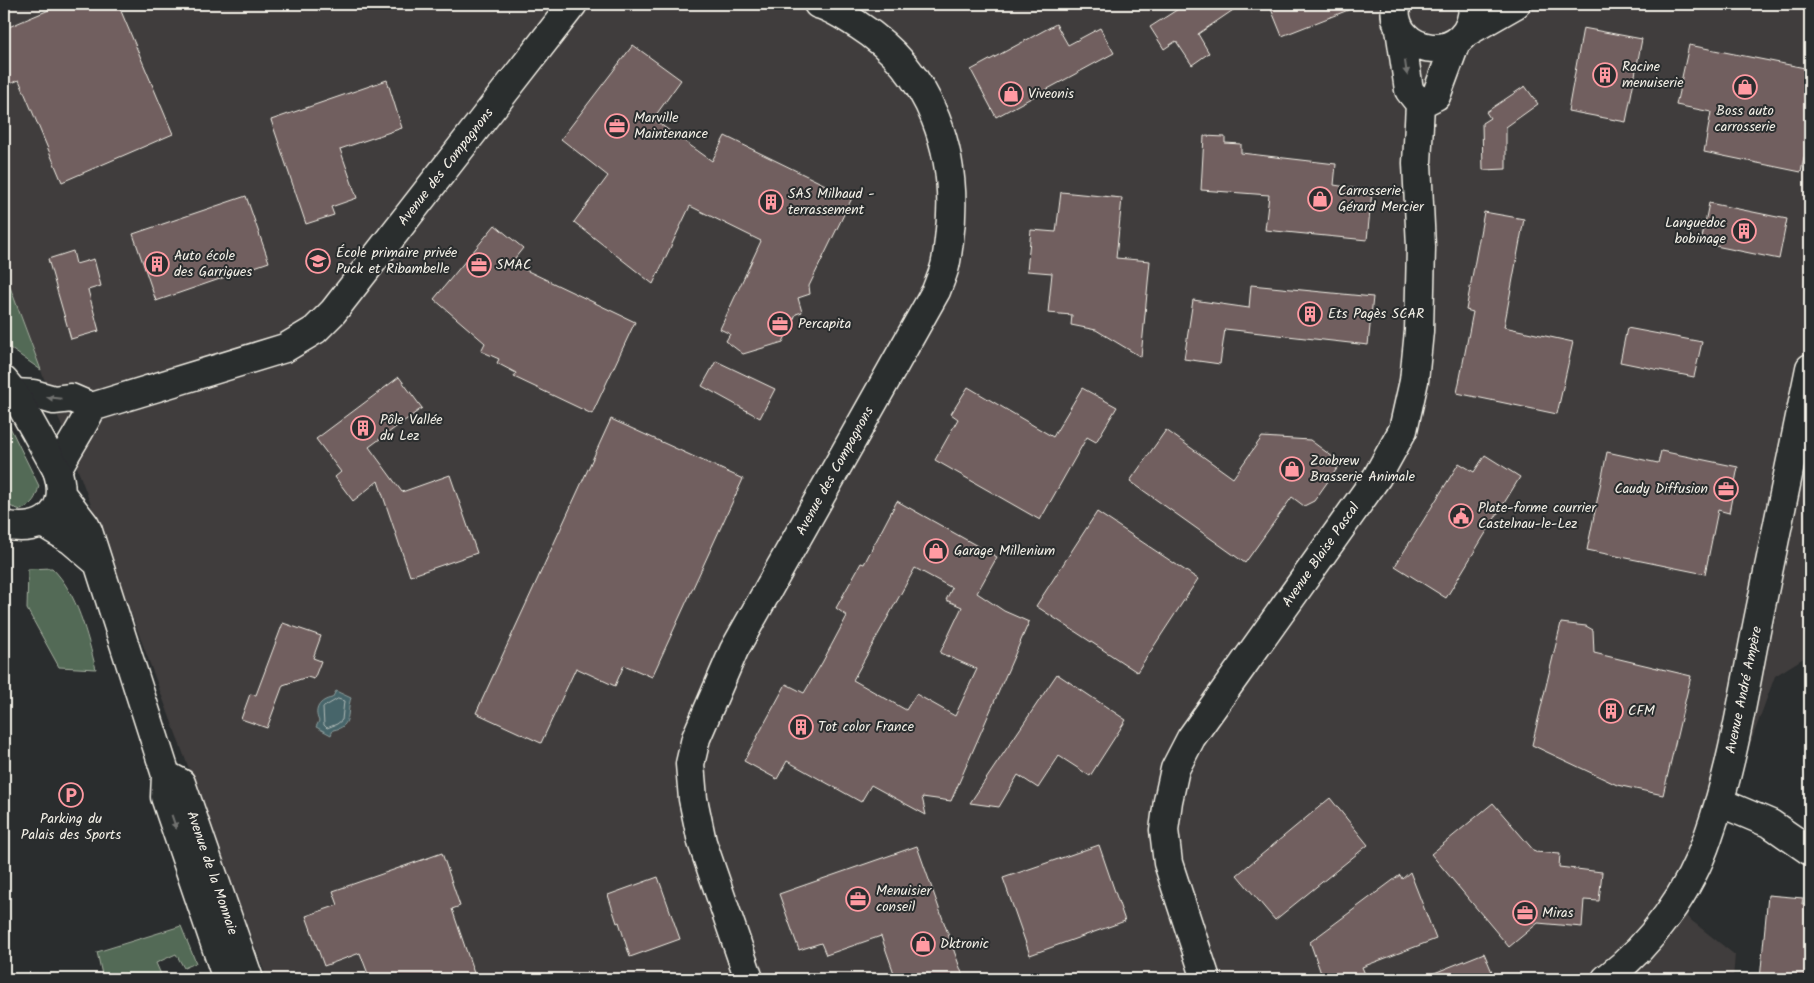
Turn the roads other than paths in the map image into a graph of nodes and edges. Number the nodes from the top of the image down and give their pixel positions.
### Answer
1 (573, 4) edge
2 (818, 4) edge
3 (1473, 4) edge
4 (1516, 4) edge
5 (1396, 12) edge
6 (1462, 37) junction
7 (1420, 104) junction
8 (1810, 368) edge
9 (9, 387) edge
10 (92, 408) junction
11 (59, 482) junction
12 (43, 523) junction
13 (4, 525) edge
14 (98, 563) junction
15 (166, 775) junction
16 (1719, 802) junction
17 (1810, 851) edge
18 (227, 979) edge
19 (248, 979) edge
20 (749, 979) edge
21 (1206, 979) edge
22 (1606, 979) edge

1 - 10 street, Avenue des Compagnons
2 - 20 street, Avenue des Compagnons
3 - 6 street
4 - 6 street
5 - 6 street
5 -> 7 street
6 - 7 street
7 - 21 street, Avenue Blaise Pascal
8 - 16 street, Avenue André Ampère
10 -> 9 street
9 - 11 street, Avenue de la Monnaie
10 - 11 street
11 - 12 street
11 - 14 street, Avenue de la Monnaie
12 - 13 street
12 - 14 street
14 - 15 street, Avenue de la Monnaie
15 -> 18 street, Avenue de la Monnaie
15 - 19 street, Avenue de la Monnaie
16 - 17 street
16 - 22 street, Avenue André Ampère

